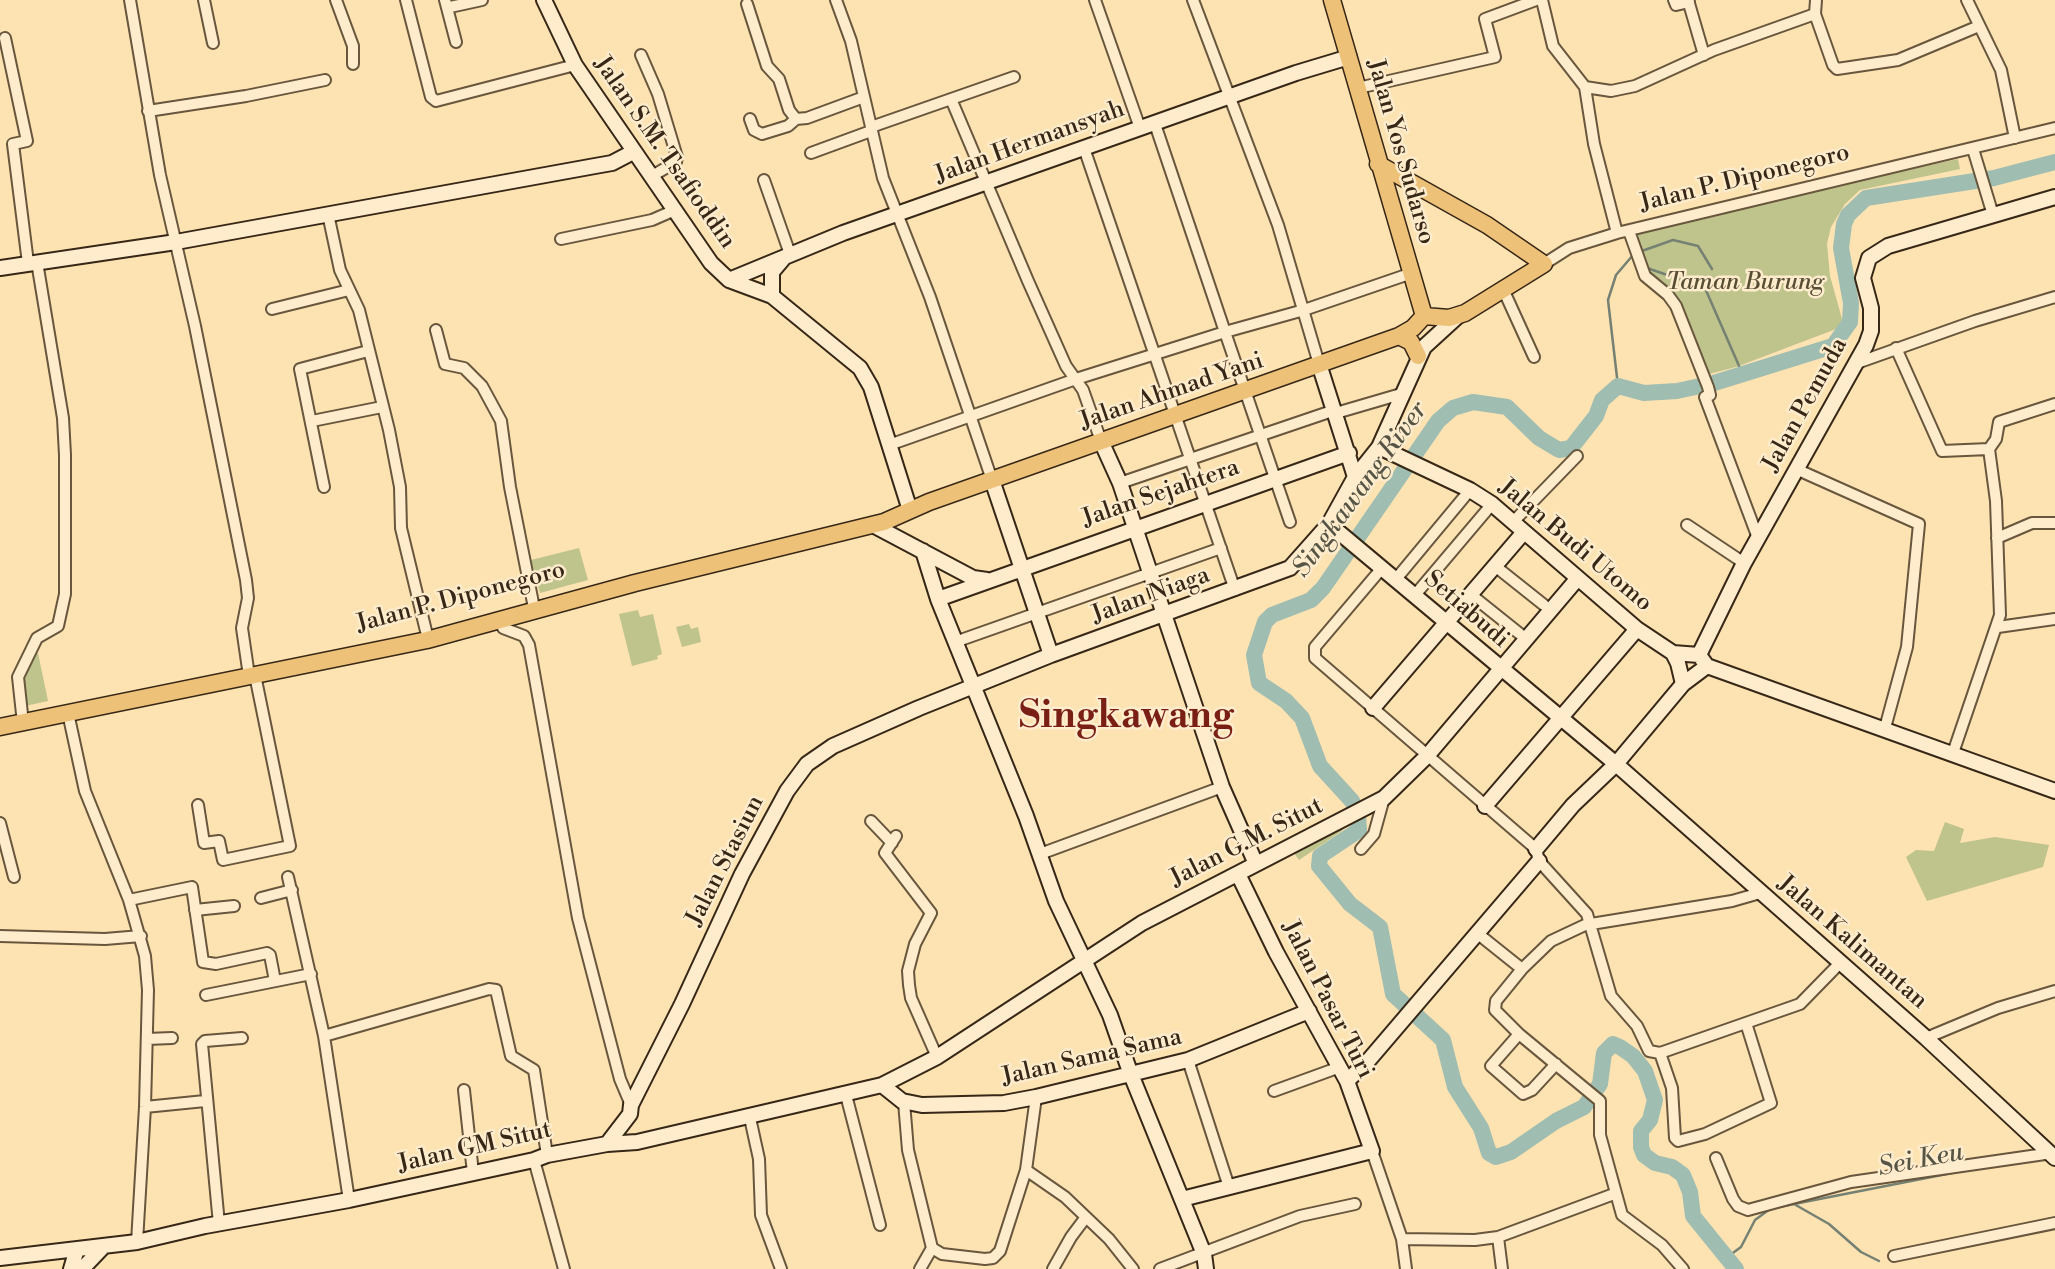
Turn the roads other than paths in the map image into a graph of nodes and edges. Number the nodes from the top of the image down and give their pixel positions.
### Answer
1 (130, 0) edge
2 (204, 0) edge
3 (336, 0) edge
4 (406, 0) edge
5 (482, 0) edge
6 (544, 0) edge
7 (836, 0) edge
8 (1095, 0) edge
9 (1193, 0) edge
10 (1333, 0) edge
11 (1536, 0) edge
12 (1542, 0) edge
13 (1674, 0) edge
14 (1816, 0) edge
15 (1966, 0) edge
16 (1688, 1) edge
17 (447, 4) edge
18 (747, 4) dead end
19 (1815, 14) junction
20 (1979, 26) junction
21 (5, 38) dead end
22 (456, 42) dead end
23 (214, 43) dead end
24 (641, 55) dead end
25 (1704, 55) junction
26 (1349, 57) junction
27 (353, 65) dead end
28 (575, 65) junction
29 (1014, 77) dead end
30 (326, 80) dead end
31 (1586, 87) junction
32 (1357, 88) junction
33 (864, 97) junction
34 (1229, 98) junction
35 (951, 99) junction
36 (148, 111) junction
37 (750, 119) dead end
38 (796, 119) junction
39 (1155, 124) junction
40 (1140, 128) junction
41 (2055, 128) edge
42 (871, 129) junction
43 (2015, 138) junction
44 (13, 144) junction
45 (0, 146) edge
46 (1084, 148) junction
47 (1973, 149) junction
48 (633, 152) junction
49 (811, 153) dead end
50 (1378, 164) junction
51 (652, 176) junction
52 (764, 180) dead end
53 (988, 183) junction
54 (1411, 183) junction
55 (1389, 194) junction
56 (2055, 197) edge
57 (675, 209) junction
58 (1991, 210) junction
59 (328, 214) junction
60 (896, 215) junction
61 (1617, 233) junction
62 (1631, 236) junction
63 (561, 239) dead end
64 (176, 242) junction
65 (788, 255) junction
66 (32, 262) junction
67 (1544, 264) junction
68 (0, 268) edge
69 (1412, 273) junction
70 (729, 280) junction
71 (1503, 289) junction
72 (349, 290) junction
73 (772, 296) junction
74 (2055, 297) edge
75 (272, 310) dead end
76 (1304, 310) junction
77 (1459, 315) junction
78 (1423, 316) junction
79 (436, 330) dead end
80 (1225, 332) junction
81 (1399, 336) junction
82 (1896, 348) junction
83 (368, 351) junction
84 (1155, 353) junction
85 (1418, 356) junction
86 (1534, 357) dead end
87 (1857, 363) junction
88 (1319, 364) junction
89 (1076, 379) junction
90 (1244, 390) junction
91 (1401, 394) junction
92 (2055, 404) edge
93 (382, 407) junction
94 (1335, 412) junction
95 (1176, 415) junction
96 (970, 418) junction
97 (312, 421) junction
98 (1259, 437) junction
99 (1101, 441) junction
100 (890, 445) junction
101 (1379, 447) junction
102 (1989, 449) junction
103 (1349, 453) junction
104 (1577, 456) dead end
105 (1191, 459) junction
106 (1796, 469) junction
107 (1355, 477) junction
108 (1273, 479) junction
109 (992, 480) junction
110 (1120, 483) junction
111 (324, 487) dead end
112 (1470, 489) junction
113 (929, 502) junction
114 (1205, 503) junction
115 (1492, 503) junction
116 (908, 504) junction
117 (1290, 522) dead end
118 (1329, 523) junction
119 (2055, 523) edge
120 (873, 525) junction
121 (1687, 525) dead end
122 (1135, 527) junction
123 (1518, 527) junction
124 (1758, 538) junction
125 (1997, 538) junction
126 (1221, 548) junction
127 (923, 551) junction
128 (1744, 563) junction
129 (1494, 566) junction
130 (1020, 568) junction
131 (1382, 568) junction
132 (1150, 572) junction
133 (1578, 578) junction
134 (1396, 579) junction
135 (988, 580) junction
136 (1235, 590) junction
137 (1471, 594) junction
138 (1415, 595) junction
139 (938, 599) junction
140 (533, 603) junction
141 (1544, 605) dead end
142 (1036, 613) junction
143 (1166, 615) junction
144 (2055, 619) edge
145 (1446, 622) junction
146 (1998, 627) junction
147 (503, 628) dead end
148 (452, 629) junction
149 (1637, 629) junction
150 (426, 631) junction
151 (1520, 634) dead end
152 (955, 642) junction
153 (1672, 653) junction
154 (1051, 655) junction
155 (1703, 660) junction
156 (1501, 670) junction
157 (251, 672) junction
158 (1683, 684) junction
159 (973, 687) junction
160 (1373, 708) junction
161 (68, 713) junction
162 (22, 714) junction
163 (0, 719) edge
164 (1560, 720) junction
165 (0, 726) edge
166 (1885, 728) junction
167 (1953, 753) junction
168 (1427, 756) junction
169 (1616, 764) junction
170 (1222, 787) junction
171 (2055, 791) edge
172 (1379, 801) junction
173 (198, 805) dead end
174 (1485, 806) junction
175 (871, 821) dead end
176 (0, 823) edge
177 (1361, 849) dead end
178 (1040, 854) junction
179 (1537, 855) junction
180 (1256, 864) junction
181 (1238, 874) junction
182 (14, 877) dead end
183 (288, 877) dead end
184 (292, 890) junction
185 (1760, 893) junction
186 (261, 898) dead end
187 (129, 900) junction
188 (233, 906) dead end
189 (195, 909) junction
190 (1592, 924) junction
191 (1477, 933) junction
192 (0, 936) edge
193 (141, 936) junction
194 (1083, 960) junction
195 (1840, 963) junction
196 (1522, 969) junction
197 (311, 974) junction
198 (275, 981) junction
199 (2055, 991) edge
200 (206, 995) dead end
201 (1309, 1011) junction
202 (1746, 1024) junction
203 (1519, 1034) junction
204 (324, 1036) junction
205 (146, 1038) junction
206 (172, 1038) dead end
207 (242, 1038) dead end
208 (1926, 1038) junction
209 (1660, 1053) junction
210 (937, 1057) junction
211 (1188, 1060) junction
212 (1556, 1064) junction
213 (1340, 1067) junction
214 (1130, 1072) junction
215 (1347, 1081) junction
216 (882, 1085) junction
217 (464, 1090) dead end
218 (1274, 1091) dead end
219 (846, 1095) junction
220 (1036, 1097) junction
221 (205, 1101) junction
222 (904, 1102) junction
223 (145, 1107) junction
224 (631, 1109) junction
225 (750, 1118) junction
226 (637, 1142) junction
227 (607, 1144) junction
228 (1372, 1151) junction
229 (2053, 1154) edge
230 (540, 1157) junction
231 (1716, 1158) dead end
232 (1026, 1170) junction
233 (473, 1173) junction
234 (1229, 1186) junction
235 (1614, 1194) junction
236 (1181, 1199) junction
237 (349, 1200) junction
238 (1355, 1204) dead end
239 (1086, 1217) junction
240 (2055, 1223) edge
241 (219, 1224) junction
242 (880, 1226) dead end
243 (1497, 1237) junction
244 (1402, 1238) junction
245 (137, 1242) junction
246 (104, 1246) junction
247 (932, 1248) junction
248 (77, 1249) junction
249 (1894, 1256) dead end
250 (0, 1258) edge
251 (1205, 1261) edge
252 (71, 1269) edge
253 (82, 1269) edge
254 (564, 1269) edge
255 (781, 1269) edge
256 (920, 1269) edge
257 (1054, 1269) edge
258 (1133, 1269) edge
259 (1160, 1269) edge
260 (1406, 1269) edge
261 (1502, 1269) edge
262 (1683, 1269) edge

1 - 36 street
2 - 23 street
3 - 27 street
4 - 28 street
5 - 17 street
6 - 28 street, Jalan S.M. Tsafioddin
7 - 33 street
8 - 40 street
9 - 34 street
10 - 26 main road, Jalan Yos Sudarso
11 - 32 street
12 - 31 street
13 - 16 street
14 - 19 street
15 - 20 street
16 - 25 street
17 - 22 street
18 - 38 street
19 - 20 street
19 - 25 street
20 - 43 street
21 - 44 street
24 - 51 street
25 - 31 street
26 - 32 main road, Jalan Yos Sudarso
26 - 34 street, Jalan Hermansyah
28 - 48 street, Jalan S.M. Tsafioddin
29 - 35 street
30 - 36 street
31 - 61 street
32 - 50 main road, Jalan Yos Sudarso
33 - 38 street
33 - 42 street
34 - 39 street, Jalan Hermansyah
34 - 76 street
35 - 42 street
35 - 53 street
36 - 64 street
37 - 38 street
39 - 40 street, Jalan Hermansyah
39 - 80 street
40 - 46 street, Jalan Hermansyah
41 - 43 street, Jalan P. Diponegoro
42 - 49 street
42 - 60 street
43 - 47 street, Jalan P. Diponegoro
44 - 45 street
44 - 66 street
46 - 53 street, Jalan Hermansyah
46 - 84 street
47 - 58 street
47 - 62 street, Jalan P. Diponegoro
48 - 51 street, Jalan S.M. Tsafioddin
48 - 59 street
50 - 54 main road
50 - 55 main road, Jalan Yos Sudarso
51 - 57 street, Jalan S.M. Tsafioddin
52 - 65 street
53 - 60 street, Jalan Hermansyah
53 - 89 street
54 - 55 main road
54 - 67 main road
55 - 69 main road, Jalan Yos Sudarso
56 - 58 street, Jalan Pemuda
57 - 63 street
57 - 70 street, Jalan S.M. Tsafioddin
58 - 87 street, Jalan Pemuda
59 - 64 street
59 - 72 street
60 - 65 street, Jalan Hermansyah
60 - 96 street
61 - 62 street, Jalan P. Diponegoro
61 - 67 street, Jalan P. Diponegoro
62 - 124 street
64 - 66 street
64 - 157 street
65 - 70 street, Jalan Hermansyah
65 - 73 street
66 - 68 street
66 - 162 street
67 - 71 main road
69 - 76 street
69 - 78 main road, Jalan Yos Sudarso
70 - 73 street, Jalan S.M. Tsafioddin
71 - 77 main road
71 - 86 street
72 - 75 street
72 - 83 street
73 - 100 street, Jalan S.M. Tsafioddin
74 - 82 street
76 - 80 street
76 - 88 street
77 - 78 main road
77 - 85 street
78 - 81 main road, Jalan Ahmad Yani
79 - 140 street
80 - 84 street
80 - 90 street
81 - 85 main road
81 - 88 main road, Jalan Ahmad Yani
82 - 87 street
82 - 102 street
83 - 93 street
83 - 97 street
84 - 89 street
84 - 95 street
85 - 91 street
87 - 106 street, Jalan Pemuda
88 - 90 main road, Jalan Ahmad Yani
88 - 94 street
89 - 96 street
89 - 99 street
90 - 95 main road, Jalan Ahmad Yani
90 - 98 street
91 - 94 street
91 - 101 street
92 - 102 street
93 - 97 street
93 - 150 street
94 - 98 street
94 - 103 street
95 - 99 main road, Jalan Ahmad Yani
95 - 105 street
96 - 100 street
96 - 109 street
97 - 111 street
98 - 105 street
98 - 108 street
99 - 109 main road, Jalan Ahmad Yani
99 - 110 street
100 - 116 street, Jalan S.M. Tsafioddin
101 - 107 street
101 - 112 street, Jalan Budi Utomo
102 - 125 street
103 - 107 street
103 - 108 street, Jalan Sejahtera
104 - 123 street
105 - 110 street
105 - 114 street
106 - 124 street, Jalan Pemuda
106 - 166 street
107 - 118 street
108 - 114 street, Jalan Sejahtera
108 - 117 street
109 - 113 main road, Jalan Ahmad Yani
109 - 130 street
110 - 122 street
112 - 115 street, Jalan Budi Utomo
112 - 134 street
113 - 116 main road, Jalan P. Diponegoro
113 - 120 main road, Jalan P. Diponegoro
114 - 122 street, Jalan Sejahtera
114 - 126 street
115 - 123 street, Jalan Budi Utomo
115 - 138 street
116 - 140 main road, Jalan P. Diponegoro
118 - 131 street, Setiabudi
118 - 136 street, Jalan Niaga
119 - 125 street
120 - 127 street
120 - 148 main road, Jalan P. Diponegoro
121 - 128 street
122 - 130 street, Jalan Sejahtera
122 - 132 street
123 - 129 street
123 - 133 street, Jalan Budi Utomo
124 - 128 street, Jalan Pemuda
125 - 146 street
126 - 132 street
126 - 136 street
127 - 135 street
127 - 139 street
128 - 155 street, Jalan Pemuda
129 - 137 street
129 - 141 street
130 - 135 street, Jalan Sejahtera
130 - 142 street
131 - 134 street, Setiabudi
131 - 160 street
132 - 142 street
132 - 143 street
133 - 149 street, Jalan Budi Utomo
133 - 156 street, Jalan G.M. Situt
134 - 138 street, Setiabudi
135 - 139 street, Jalan Sejahtera
136 - 143 street, Jalan Niaga
137 - 145 street
137 - 151 street
138 - 145 street, Setiabudi
139 - 152 street
140 - 148 main road, Jalan P. Diponegoro
142 - 152 street
142 - 154 street
143 - 154 street, Jalan Niaga
143 - 170 street
144 - 146 street
145 - 156 street, Setiabudi
145 - 160 street
146 - 167 street
147 - 224 street
148 - 150 main road, Jalan P. Diponegoro
148 - 157 main road, Jalan P. Diponegoro
149 - 153 street, Jalan Budi Utomo
149 - 164 street
150 - 157 main road, Jalan P. Diponegoro
152 - 159 street
153 - 155 street
153 - 158 street
154 - 159 street, Jalan Niaga
155 - 158 street
155 - 166 street
156 - 164 street, Setiabudi
156 - 168 street, Jalan G.M. Situt
157 - 161 main road, Jalan P. Diponegoro
157 - 162 main road, Jalan P. Diponegoro
157 - 173 street
158 - 169 street
159 - 178 street
159 - 224 street, Jalan Stasiun
160 - 168 street
161 - 165 main road, Jalan P. Diponegoro
161 - 187 street
162 - 163 main road, Jalan P. Diponegoro
164 - 169 street, Setiabudi
164 - 174 street
166 - 167 street
167 - 171 street
168 - 172 street, Jalan G.M. Situt
168 - 174 street
169 - 179 street
169 - 185 street, Jalan Kalimantan
170 - 178 street
170 - 180 street
172 - 177 street
172 - 180 street, Jalan G.M. Situt
174 - 179 street
175 - 210 street
176 - 182 street
178 - 194 street
179 - 190 street
179 - 191 street
180 - 181 street, Jalan G.M. Situt
181 - 194 street, Jalan G.M. Situt
181 - 201 street, Jalan Pasar Turi
183 - 184 street
184 - 186 street
184 - 197 street
185 - 190 street
185 - 195 street, Jalan Kalimantan
187 - 189 street
187 - 193 street
188 - 189 street
189 - 198 street
190 - 196 street
190 - 209 street
191 - 196 street
191 - 215 street
192 - 193 street
193 - 205 street
194 - 210 street, Jalan G.M. Situt
194 - 214 street
195 - 202 street
195 - 208 street, Jalan Kalimantan
196 - 203 street
197 - 198 street
197 - 204 street
198 - 200 street
199 - 208 street
201 - 211 street, Jalan Sama Sama
201 - 213 street, Jalan Pasar Turi
202 - 209 street
202 - 209 street
203 - 212 street
203 - 212 street
204 - 230 street
204 - 237 street
205 - 206 street
205 - 223 street
207 - 221 street
208 - 229 street, Jalan Kalimantan
210 - 216 street, Jalan G.M. Situt
211 - 214 street, Jalan Sama Sama
211 - 234 street
212 - 235 street
213 - 215 street, Jalan Pasar Turi
213 - 218 street
214 - 220 street, Jalan Sama Sama
214 - 236 street
215 - 228 street, Jalan Pasar Turi
216 - 219 street, Jalan GM Situt
216 - 222 street
217 - 233 street
219 - 225 street, Jalan GM Situt
219 - 242 street
220 - 222 street, Jalan Sama Sama
220 - 232 street
221 - 223 street
221 - 241 street
222 - 247 street
223 - 245 street
224 - 226 street
224 - 227 street, Jalan Stasiun
225 - 226 street, Jalan GM Situt
225 - 255 street
226 - 227 street, Jalan GM Situt
227 - 230 street, Jalan GM Situt
228 - 234 street
228 - 244 street, Jalan Pasar Turi
229 - 231 street
230 - 233 street, Jalan GM Situt
230 - 254 street
232 - 239 street
232 - 247 street
233 - 237 street, Jalan GM Situt
234 - 236 street
235 - 243 street
235 - 262 street
236 - 251 street
237 - 241 street, Jalan GM Situt
238 - 251 street
239 - 257 street
239 - 258 street
240 - 249 street
241 - 245 street, Jalan GM Situt
243 - 244 street
243 - 261 street
244 - 260 street, Jalan Pasar Turi
245 - 246 street, Jalan GM Situt
246 - 248 street, Jalan GM Situt
246 - 253 street
247 - 256 street
248 - 250 street, Jalan GM Situt
248 - 252 street
251 - 259 street

